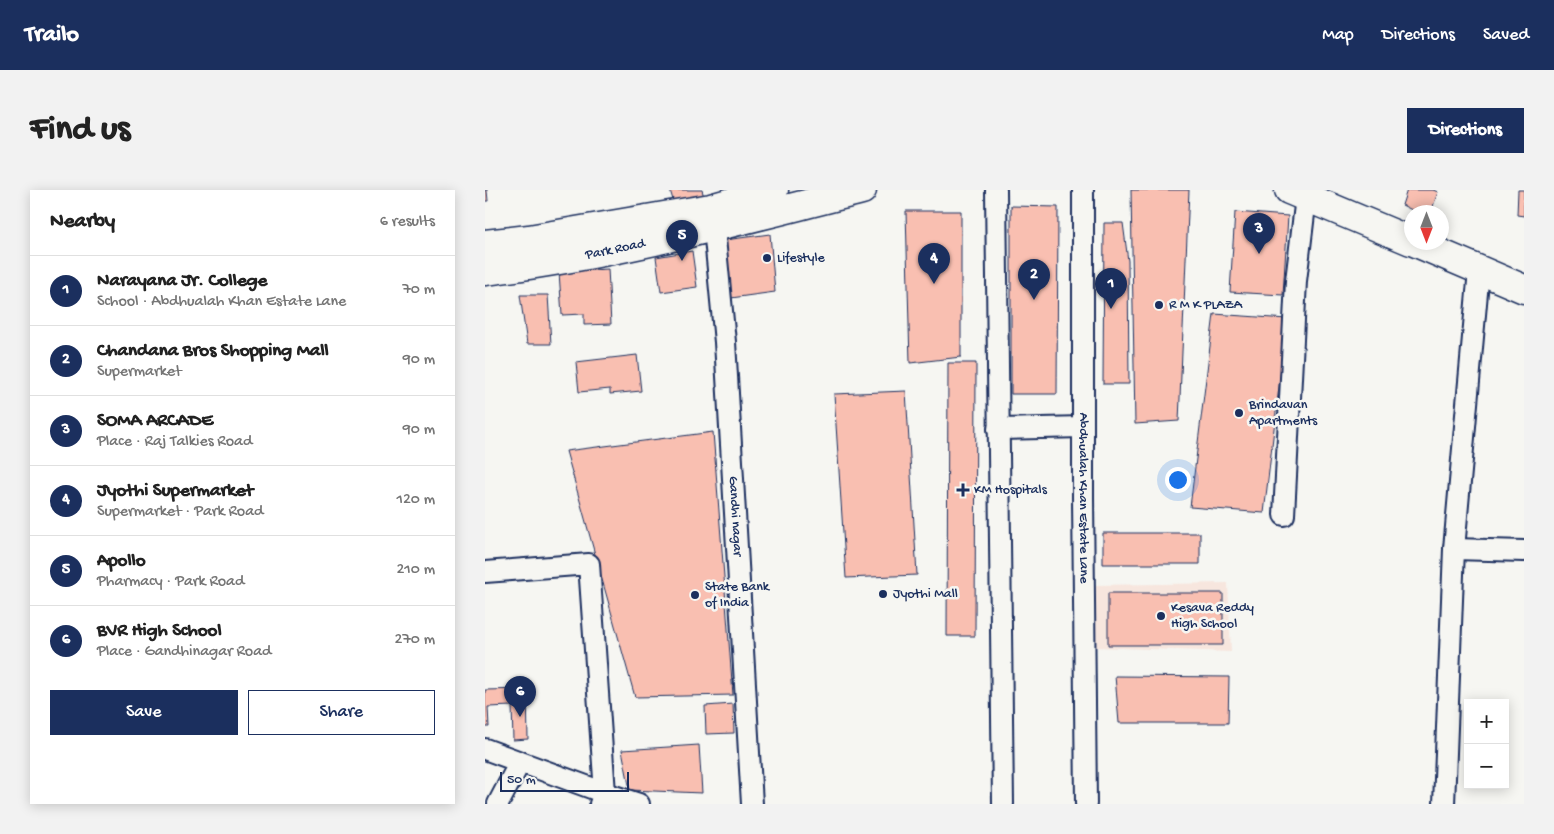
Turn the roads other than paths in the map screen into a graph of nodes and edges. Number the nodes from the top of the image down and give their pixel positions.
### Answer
1 (774, 190) edge
2 (861, 190) edge
3 (996, 190) edge
4 (1083, 190) edge
5 (1308, 192) edge
6 (727, 196) edge
7 (1404, 223) edge
8 (714, 228) junction
9 (1404, 238) edge
10 (1449, 241) edge
11 (485, 244) edge
12 (1432, 250) edge
13 (1479, 270) junction
14 (485, 271) edge
15 (1524, 273) edge
16 (1524, 288) edge
17 (1083, 427) junction
18 (998, 429) junction
19 (1284, 515) dead end
20 (1454, 549) junction
21 (1524, 550) edge
22 (485, 572) edge
23 (485, 749) edge
24 (520, 762) junction
25 (603, 799) edge
26 (498, 804) edge
27 (639, 804) edge
28 (752, 804) edge
29 (1003, 804) edge
30 (1086, 804) edge
31 (1444, 804) edge

1 - 6 main road, Park Road
2 - 8 main road, Park Road
3 - 18 street
4 - 17 street, Abdhualah Khan Estate Lane
5 - 7 main road
5 - 9 main road
5 - 19 street
6 - 11 main road, Park Road
8 - 14 main road, Park Road
8 - 28 street, Gandhi nagar
10 - 15 main road
12 - 13 main road
13 - 16 main road
13 - 20 street
17 - 18 street
17 - 30 street, Abdhualah Khan Estate Lane
18 - 29 street
20 - 21 street
20 - 31 street
22 - 25 street
23 - 24 street
24 - 25 street
24 - 26 street
25 - 27 street

